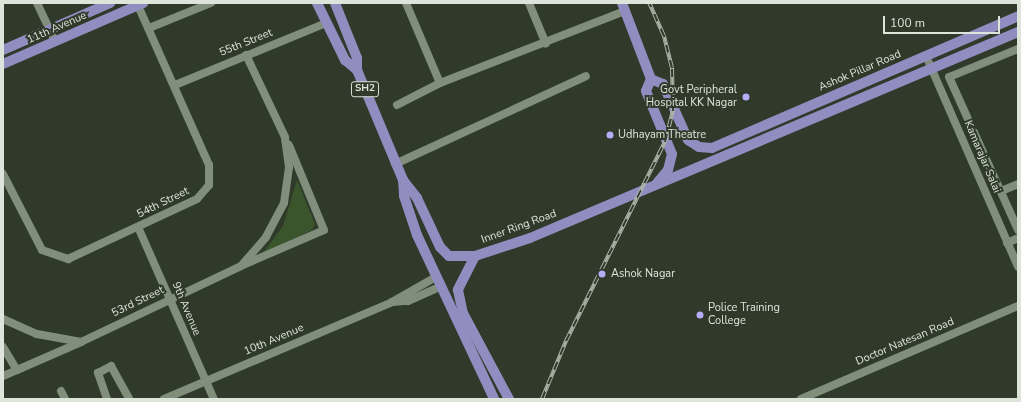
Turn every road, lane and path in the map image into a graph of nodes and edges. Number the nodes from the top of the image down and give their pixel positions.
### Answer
1 (37, 3) edge
2 (110, 3) edge
3 (211, 3) edge
4 (317, 3) edge
5 (334, 3) edge
6 (406, 3) edge
7 (529, 3) edge
8 (139, 4) edge
9 (622, 6) edge
10 (1018, 16) edge
11 (326, 23) junction
12 (149, 28) junction
13 (50, 29) junction
14 (1018, 32) edge
15 (56, 41) junction
16 (546, 44) junction
17 (1018, 49) edge
18 (3, 50) edge
19 (246, 55) junction
20 (926, 56) junction
21 (3, 64) edge
22 (357, 70) junction
23 (932, 70) junction
24 (586, 76) dead end
25 (651, 79) junction
26 (440, 83) junction
27 (174, 85) junction
28 (397, 105) dead end
29 (790, 114) junction
30 (795, 127) junction
31 (285, 137) junction
32 (395, 164) junction
33 (3, 174) edge
34 (403, 180) junction
35 (656, 184) junction
36 (1018, 184) edge
37 (1001, 191) junction
38 (138, 228) junction
39 (1018, 230) edge
40 (1018, 238) edge
41 (1007, 243) junction
42 (475, 256) junction
43 (241, 266) junction
44 (1018, 267) edge
45 (436, 277) junction
46 (440, 287) junction
47 (170, 298) junction
48 (392, 302) junction
49 (1018, 306) edge
50 (3, 319) edge
51 (81, 342) junction
52 (3, 347) edge
53 (16, 370) junction
54 (3, 376) edge
55 (205, 381) junction
56 (61, 391) dead end
57 (65, 399) edge
58 (107, 399) edge
59 (129, 399) edge
60 (164, 399) edge
61 (214, 399) edge
62 (494, 399) edge
63 (509, 399) edge
64 (801, 399) edge

1 - 13 street
2 - 13 main road, 11th Avenue
3 - 12 street
4 - 11 main road, Inner Ring Road / SH2
5 - 22 main road
6 - 26 street
7 - 16 street
8 - 12 street, 54th Street
8 - 15 main road, 11th Avenue
9 - 16 street
9 - 25 main road
10 - 20 main road, Ashok Pillar Road
11 - 19 street, 55th Street
11 - 22 main road, Inner Ring Road / SH2
12 - 27 street, 54th Street
13 - 15 street
13 - 18 main road, 11th Avenue
14 - 23 main road
15 - 21 main road, 11th Avenue
16 - 26 street
17 - 37 street
19 - 27 street, 55th Street
19 - 31 street, 53rd Street
20 - 23 street, Kamarajar Salai
20 - 29 main road, Ashok Pillar Road
22 - 32 main road, Inner Ring Road / SH2
23 - 30 main road
23 - 41 street, Kamarajar Salai
24 - 32 street
25 - 29 main road, Ashok Pillar Road
25 - 35 main road
26 - 28 street
27 - 38 street, 54th Street
29 - 30 main road
30 - 35 main road, Inner Ring Road
31 - 43 street, 53rd Street
31 - 43 street
32 - 34 main road, Inner Ring Road / SH2
33 - 38 street, 54th Street
34 - 42 main road, Inner Ring Road / SH2
34 - 45 main road, Inner Ring Road / SH2
35 - 42 main road, Inner Ring Road
36 - 37 street
37 - 39 street
38 - 47 street, 9th Avenue
40 - 41 street
41 - 44 street, Kamarajar Salai
42 - 63 main road
43 - 47 street, 53rd Street
45 - 46 main road, SH2
45 - 48 street
46 - 48 street
46 - 62 main road, SH2
47 - 51 street, 53rd Street
47 - 55 street, 9th Avenue
48 - 55 street, 10th Avenue
49 - 64 street, Doctor Natesan Road
50 - 51 street
51 - 53 street, 53rd Street
52 - 53 street
53 - 54 street, 53rd Street
55 - 60 street, 10th Avenue
55 - 61 street, 9th Avenue
56 - 57 street
58 - 59 street

